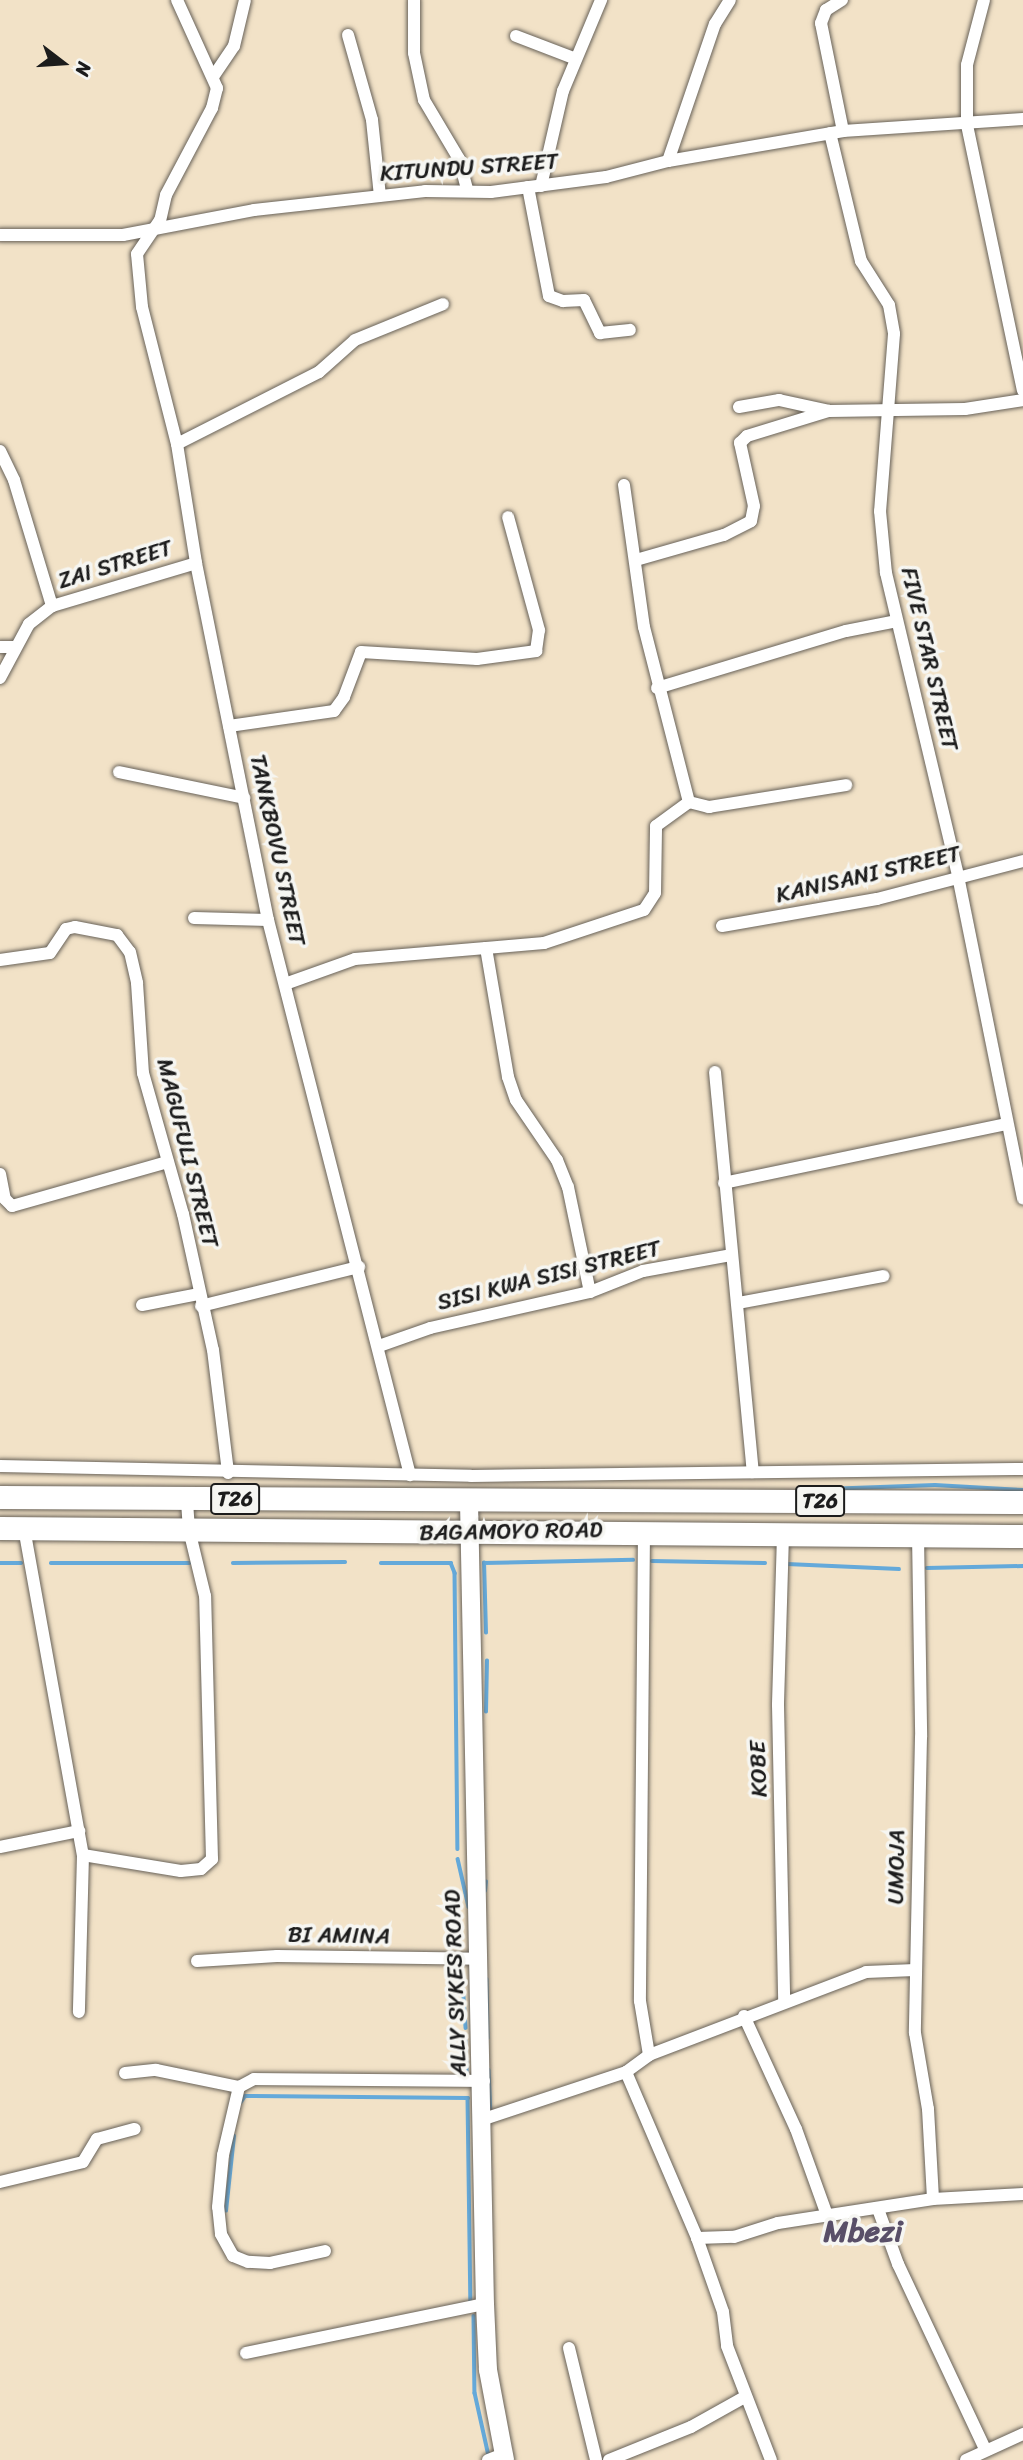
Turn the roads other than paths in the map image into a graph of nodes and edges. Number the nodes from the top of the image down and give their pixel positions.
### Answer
1 (177, 0) edge
2 (245, 0) edge
3 (414, 0) edge
4 (601, 0) edge
5 (730, 0) edge
6 (842, 0) edge
7 (984, 0) edge
8 (348, 35) dead end
9 (516, 37) dead end
10 (576, 60) junction
11 (213, 77) junction
12 (1023, 119) edge
13 (967, 125) junction
14 (837, 132) junction
15 (668, 161) junction
16 (534, 187) junction
17 (467, 188) junction
18 (380, 196) junction
19 (150, 230) junction
20 (0, 235) edge
21 (443, 304) dead end
22 (630, 330) dead end
23 (1018, 337) edge
24 (1023, 390) edge
25 (1023, 400) edge
26 (739, 407) dead end
27 (829, 411) junction
28 (890, 411) junction
29 (177, 443) junction
30 (0, 451) edge
31 (624, 485) dead end
32 (508, 517) dead end
33 (636, 560) junction
34 (196, 563) junction
35 (52, 606) junction
36 (897, 621) junction
37 (0, 647) edge
38 (14, 647) junction
39 (0, 678) edge
40 (657, 688) junction
41 (229, 726) junction
42 (119, 772) dead end
43 (846, 785) dead end
44 (244, 797) junction
45 (689, 802) junction
46 (1023, 861) edge
47 (958, 876) junction
48 (194, 919) dead end
49 (268, 920) junction
50 (722, 926) dead end
51 (486, 948) junction
52 (0, 960) edge
53 (285, 984) junction
54 (715, 1072) dead end
55 (1006, 1124) junction
56 (168, 1162) junction
57 (0, 1174) edge
58 (724, 1183) junction
59 (1023, 1199) edge
60 (731, 1255) junction
61 (359, 1267) junction
62 (884, 1276) dead end
63 (590, 1292) junction
64 (199, 1300) junction
65 (738, 1303) junction
66 (142, 1305) dead end
67 (379, 1346) junction
68 (0, 1466) edge
69 (1023, 1469) edge
70 (753, 1472) junction
71 (228, 1473) junction
72 (364, 1475) junction
73 (410, 1475) junction
74 (0, 1497) edge
75 (187, 1499) junction
76 (365, 1499) junction
77 (470, 1502) junction
78 (1023, 1502) edge
79 (0, 1528) edge
80 (24, 1528) junction
81 (189, 1530) junction
82 (644, 1531) junction
83 (469, 1532) junction
84 (783, 1535) junction
85 (918, 1535) junction
86 (1023, 1536) edge
87 (79, 1830) junction
88 (0, 1847) edge
89 (83, 1855) junction
90 (480, 1959) junction
91 (197, 1961) dead end
92 (915, 1970) junction
93 (783, 2001) junction
94 (79, 2012) dead end
95 (744, 2016) junction
96 (649, 2055) junction
97 (626, 2072) junction
98 (125, 2073) dead end
99 (484, 2081) junction
100 (239, 2087) junction
101 (484, 2119) junction
102 (135, 2129) dead end
103 (0, 2182) edge
104 (1023, 2194) edge
105 (933, 2199) junction
106 (878, 2210) junction
107 (827, 2215) junction
108 (697, 2238) junction
109 (325, 2251) dead end
110 (485, 2304) junction
111 (569, 2348) dead end
112 (246, 2353) dead end
113 (745, 2396) junction
114 (1023, 2434) edge
115 (985, 2449) junction
116 (499, 2458) edge
117 (596, 2460) edge
118 (609, 2460) edge
119 (771, 2460) edge
120 (966, 2460) edge

1 - 11 street
2 - 11 street
3 - 17 street
4 - 10 street
5 - 15 street
6 - 14 street, FIVE STAR STREET
7 - 13 street
8 - 18 street
9 - 10 street
10 - 16 street
11 - 19 street, TANKBOVU STREET
12 - 13 street, KITUNDU STREET
13 - 14 street, KITUNDU STREET
13 - 23 street
14 - 15 street, KITUNDU STREET
14 - 28 street, FIVE STAR STREET
15 - 16 street, KITUNDU STREET
16 - 17 street, KITUNDU STREET
16 - 22 street
17 - 18 street, KITUNDU STREET
18 - 19 street, KITUNDU STREET
19 - 20 street, KITUNDU STREET
19 - 29 street, TANKBOVU STREET
21 - 29 street
23 - 24 street
25 - 28 street
26 - 27 street
27 - 28 street
27 - 33 street
28 - 36 street, FIVE STAR STREET
29 - 34 street, TANKBOVU STREET
30 - 35 street
31 - 33 street
32 - 41 street
33 - 40 street
34 - 35 street, ZAI STREET
34 - 41 street, TANKBOVU STREET
35 - 38 street, ZAI STREET
36 - 40 street
36 - 47 street, FIVE STAR STREET
37 - 38 street
38 - 39 street, ZAI STREET
40 - 45 street
41 - 44 street, TANKBOVU STREET
42 - 44 street
43 - 45 street
44 - 49 street, TANKBOVU STREET
45 - 51 street
46 - 47 street, KANISANI STREET
47 - 50 street, KANISANI STREET
47 - 55 street, FIVE STAR STREET
48 - 49 street
49 - 53 street, TANKBOVU STREET
51 - 53 street
51 - 63 street
52 - 56 street, MAGUFULI STREET
53 - 61 street, TANKBOVU STREET
54 - 58 street
55 - 58 street
55 - 59 street, FIVE STAR STREET
56 - 57 street
56 - 64 street, MAGUFULI STREET
58 - 60 street
60 - 63 street, SISI KWA SISI STREET
60 - 65 street
61 - 64 street
61 - 67 street, TANKBOVU STREET
62 - 65 street
63 - 67 street, SISI KWA SISI STREET
64 - 66 street
64 - 71 street, MAGUFULI STREET
65 - 70 street
67 - 73 street, TANKBOVU STREET
68 - 71 street
69 - 70 street
70 - 73 street
71 - 72 street
72 - 73 street
72 - 76 street
74 - 75 highway, BAGAMOYO ROAD / T26
75 - 76 highway, BAGAMOYO ROAD / T26
75 - 81 street
76 - 77 highway, BAGAMOYO ROAD / T26
77 - 78 highway, BAGAMOYO ROAD / T26
77 - 83 main road, ALLY SYKES ROAD
79 - 80 highway, BAGAMOYO ROAD / T26
80 - 81 highway, BAGAMOYO ROAD / T26
80 - 87 street
81 - 83 highway, BAGAMOYO ROAD / T26
81 - 89 street
82 - 83 highway, BAGAMOYO ROAD / T26
82 - 84 highway, BAGAMOYO ROAD / T26
82 - 96 street
83 - 90 main road, ALLY SYKES ROAD
84 - 85 highway, BAGAMOYO ROAD / T26
84 - 93 street, KOBE
85 - 86 highway, BAGAMOYO ROAD / T26
85 - 92 street, UMOJA
87 - 88 street
87 - 89 street
89 - 94 street
90 - 91 street, BI AMINA
90 - 99 main road, ALLY SYKES ROAD
92 - 93 street
92 - 105 street, UMOJA
93 - 95 street
95 - 96 street
95 - 107 street
96 - 97 street
97 - 101 street
97 - 108 street
98 - 100 street
99 - 100 street
99 - 101 main road, ALLY SYKES ROAD
100 - 109 street
101 - 110 main road, ALLY SYKES ROAD
102 - 103 street
104 - 105 street
105 - 106 street
106 - 107 street
106 - 115 street
107 - 108 street
108 - 113 street
110 - 112 street
110 - 116 main road, ALLY SYKES ROAD
111 - 117 street
113 - 118 street
113 - 119 street
114 - 115 street
115 - 120 street

